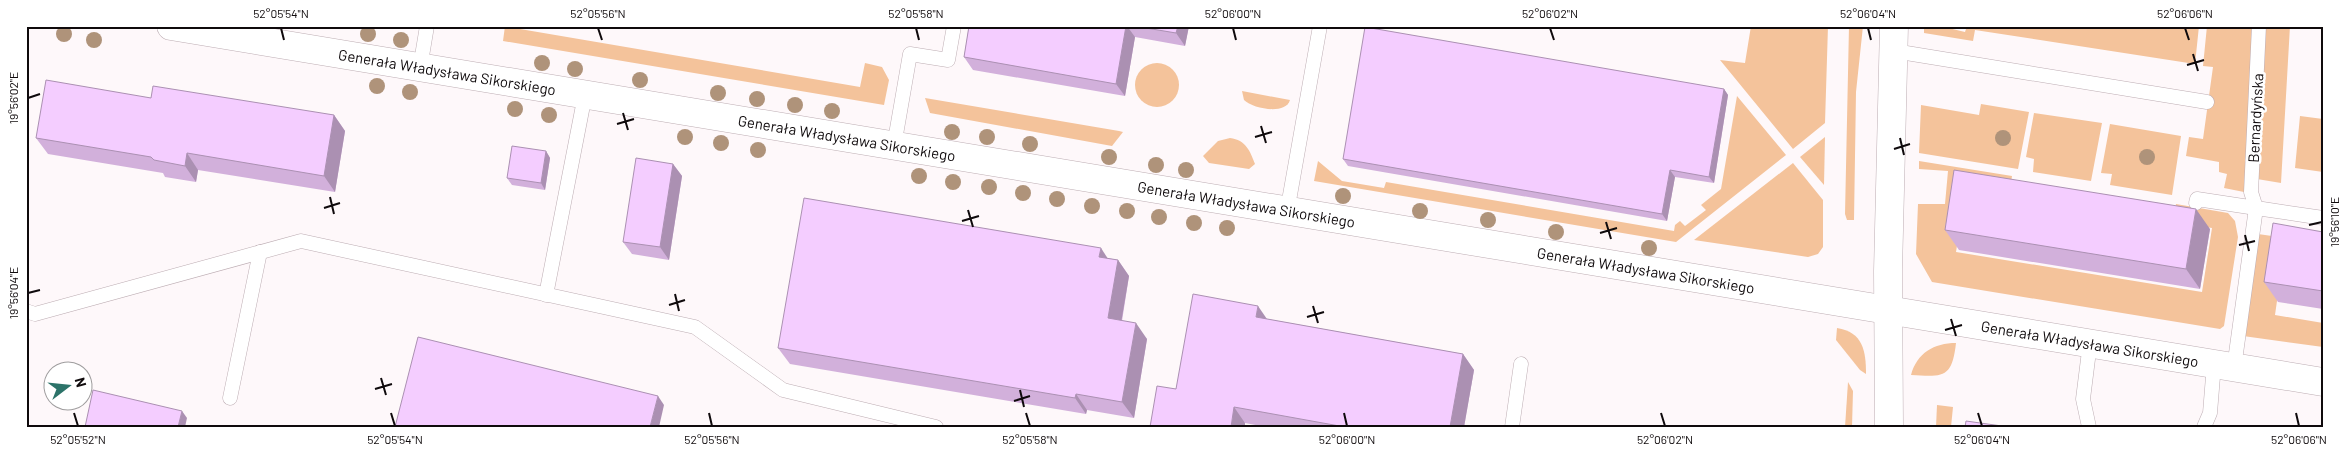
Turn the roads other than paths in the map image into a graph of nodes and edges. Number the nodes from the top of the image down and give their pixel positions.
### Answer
1 (171, 26) edge
2 (427, 26) edge
3 (954, 26) edge
4 (1320, 26) edge
5 (2259, 26) edge
6 (1894, 38) edge
7 (420, 68) junction
8 (584, 95) junction
9 (2207, 102) dead end
10 (894, 146) junction
11 (2196, 203) dead end
12 (2256, 208) junction
13 (1287, 212) junction
14 (2323, 218) edge
15 (260, 252) junction
16 (546, 295) junction
17 (29, 310) edge
18 (1889, 310) junction
19 (26, 325) edge
20 (2090, 343) junction
21 (1521, 364) dead end
22 (2224, 366) junction
23 (2323, 382) edge
24 (230, 398) dead end
25 (936, 427) edge
26 (1512, 427) edge
27 (1889, 427) edge
28 (2089, 427) edge
29 (2204, 427) edge

1 - 7 street, Generała Władysława Sikorskiego
2 - 7 lane
3 - 10 lane
4 - 13 lane
5 - 12 lane, Bernardyńska
6 - 9 lane
6 - 18 street
7 - 8 street, Generała Władysława Sikorskiego
8 - 10 street, Generała Władysława Sikorskiego
8 - 16 lane
10 - 13 street, Generała Władysława Sikorskiego
11 - 12 lane
12 - 14 lane
12 - 22 lane, Bernardyńska
13 - 18 street, Generała Władysława Sikorskiego
15 - 16 lane
15 - 17 lane
15 - 24 lane
16 - 25 lane
17 - 19 lane
18 - 20 street, Generała Władysława Sikorskiego
18 - 27 street
20 - 22 street, Generała Władysława Sikorskiego
20 - 28 lane
21 - 26 lane
22 - 23 street, Generała Władysława Sikorskiego
22 - 29 lane, Bernardyńska

